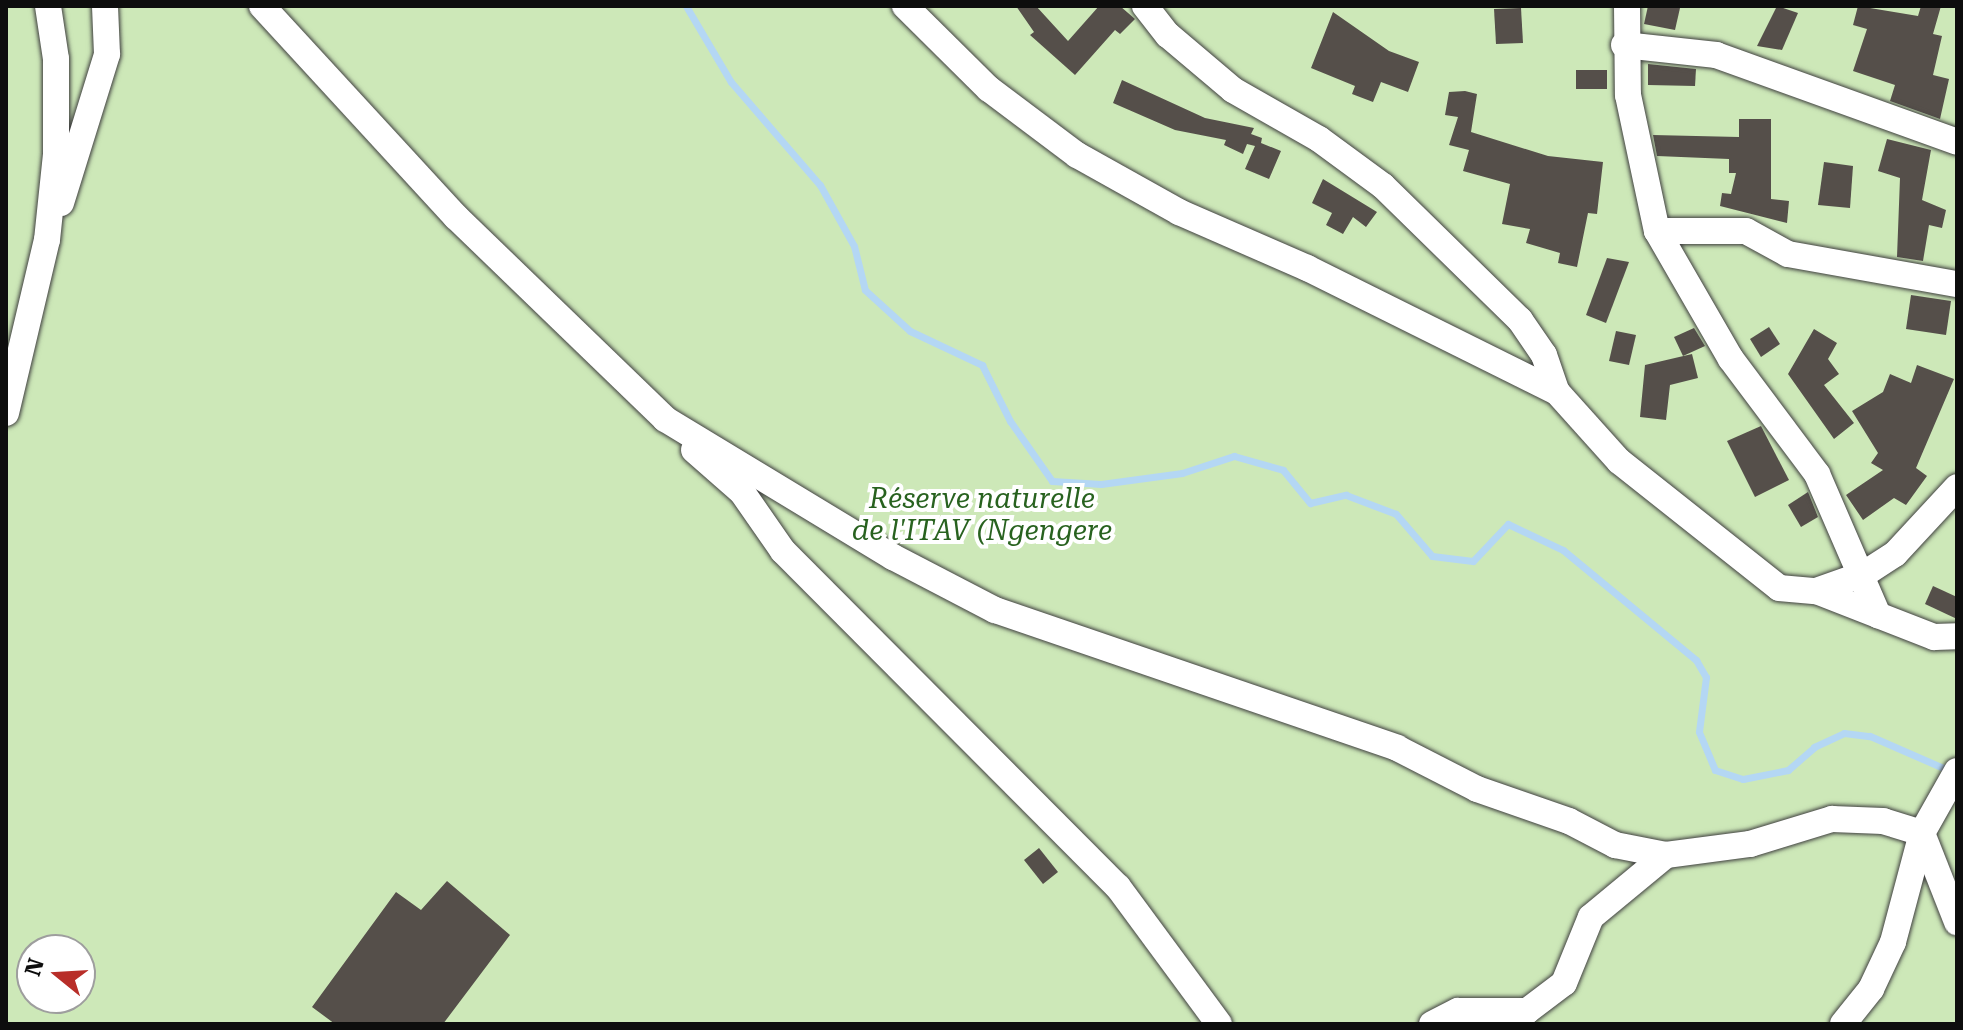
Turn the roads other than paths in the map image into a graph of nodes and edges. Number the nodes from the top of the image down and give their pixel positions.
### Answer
1 (48, 6) edge
2 (105, 6) edge
3 (262, 6) edge
4 (905, 6) edge
5 (1145, 6) edge
6 (1627, 6) edge
7 (1624, 45) junction
8 (1957, 142) edge
9 (1657, 231) junction
10 (47, 240) junction
11 (1957, 284) edge
12 (1557, 392) junction
13 (6, 413) edge
14 (665, 419) junction
15 (1957, 487) edge
16 (1864, 574) junction
17 (1816, 591) junction
18 (1878, 615) junction
19 (1957, 636) edge
20 (1955, 776) edge
21 (1922, 833) junction
22 (1666, 855) junction
23 (1957, 922) edge
24 (1219, 1024) edge
25 (1432, 1024) edge
26 (1843, 1024) edge

1 - 10 street
2 - 10 street
3 - 14 street
4 - 12 street
5 - 12 street
6 - 7 street
7 - 8 street
7 - 9 street
9 - 11 street
9 - 16 street
10 - 13 street
12 - 17 street
14 - 22 street
14 - 24 street
15 - 16 street
16 - 17 street
16 - 18 street
17 - 18 street
18 - 19 street
20 - 21 street
21 - 22 street
21 - 23 street
21 - 26 street
22 - 25 street

